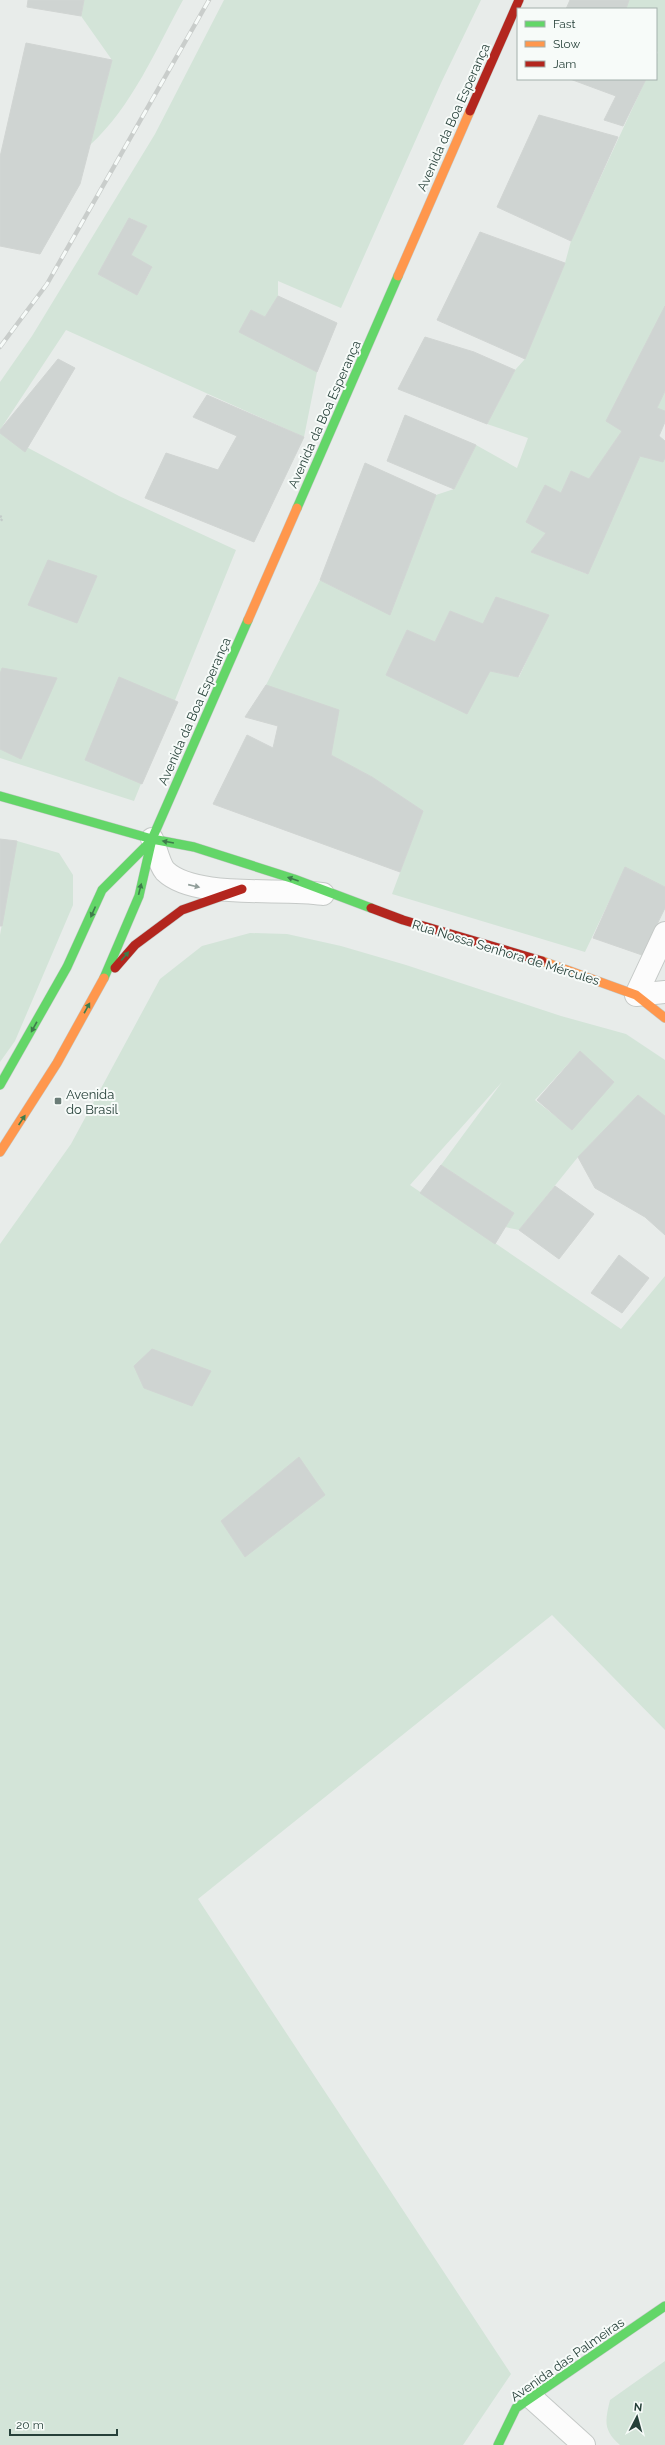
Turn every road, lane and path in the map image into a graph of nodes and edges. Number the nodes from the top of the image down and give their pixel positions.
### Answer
1 (518, 0) edge
2 (0, 516) edge
3 (0, 522) edge
4 (0, 796) edge
5 (152, 839) junction
6 (242, 890) junction
7 (342, 898) junction
8 (665, 933) edge
9 (100, 986) junction
10 (665, 992) edge
11 (636, 995) junction
12 (665, 1018) edge
13 (0, 1085) edge
14 (0, 1152) edge
15 (665, 2306) edge
16 (532, 2398) junction
17 (498, 2445) edge
18 (584, 2445) edge

1 - 5 street, Avenida da Boa Esperança
2 - 3 path
4 - 5 street, Rua Nossa Senhora de Mércules
5 -> 6 street, Rua Nossa Senhora de Mércules
7 -> 5 street, Rua Nossa Senhora de Mércules
9 -> 5 street
5 -> 13 street
6 - 7 street, Rua Nossa Senhora de Mércules
9 -> 6 street
7 - 11 street, Rua Nossa Senhora de Mércules
8 - 11 street
14 -> 9 street
10 - 11 street
11 - 12 street, Rua Nossa Senhora de Mércules
15 - 16 street, Avenida das Palmeiras
16 - 17 street, Avenida das Palmeiras
16 - 18 street

